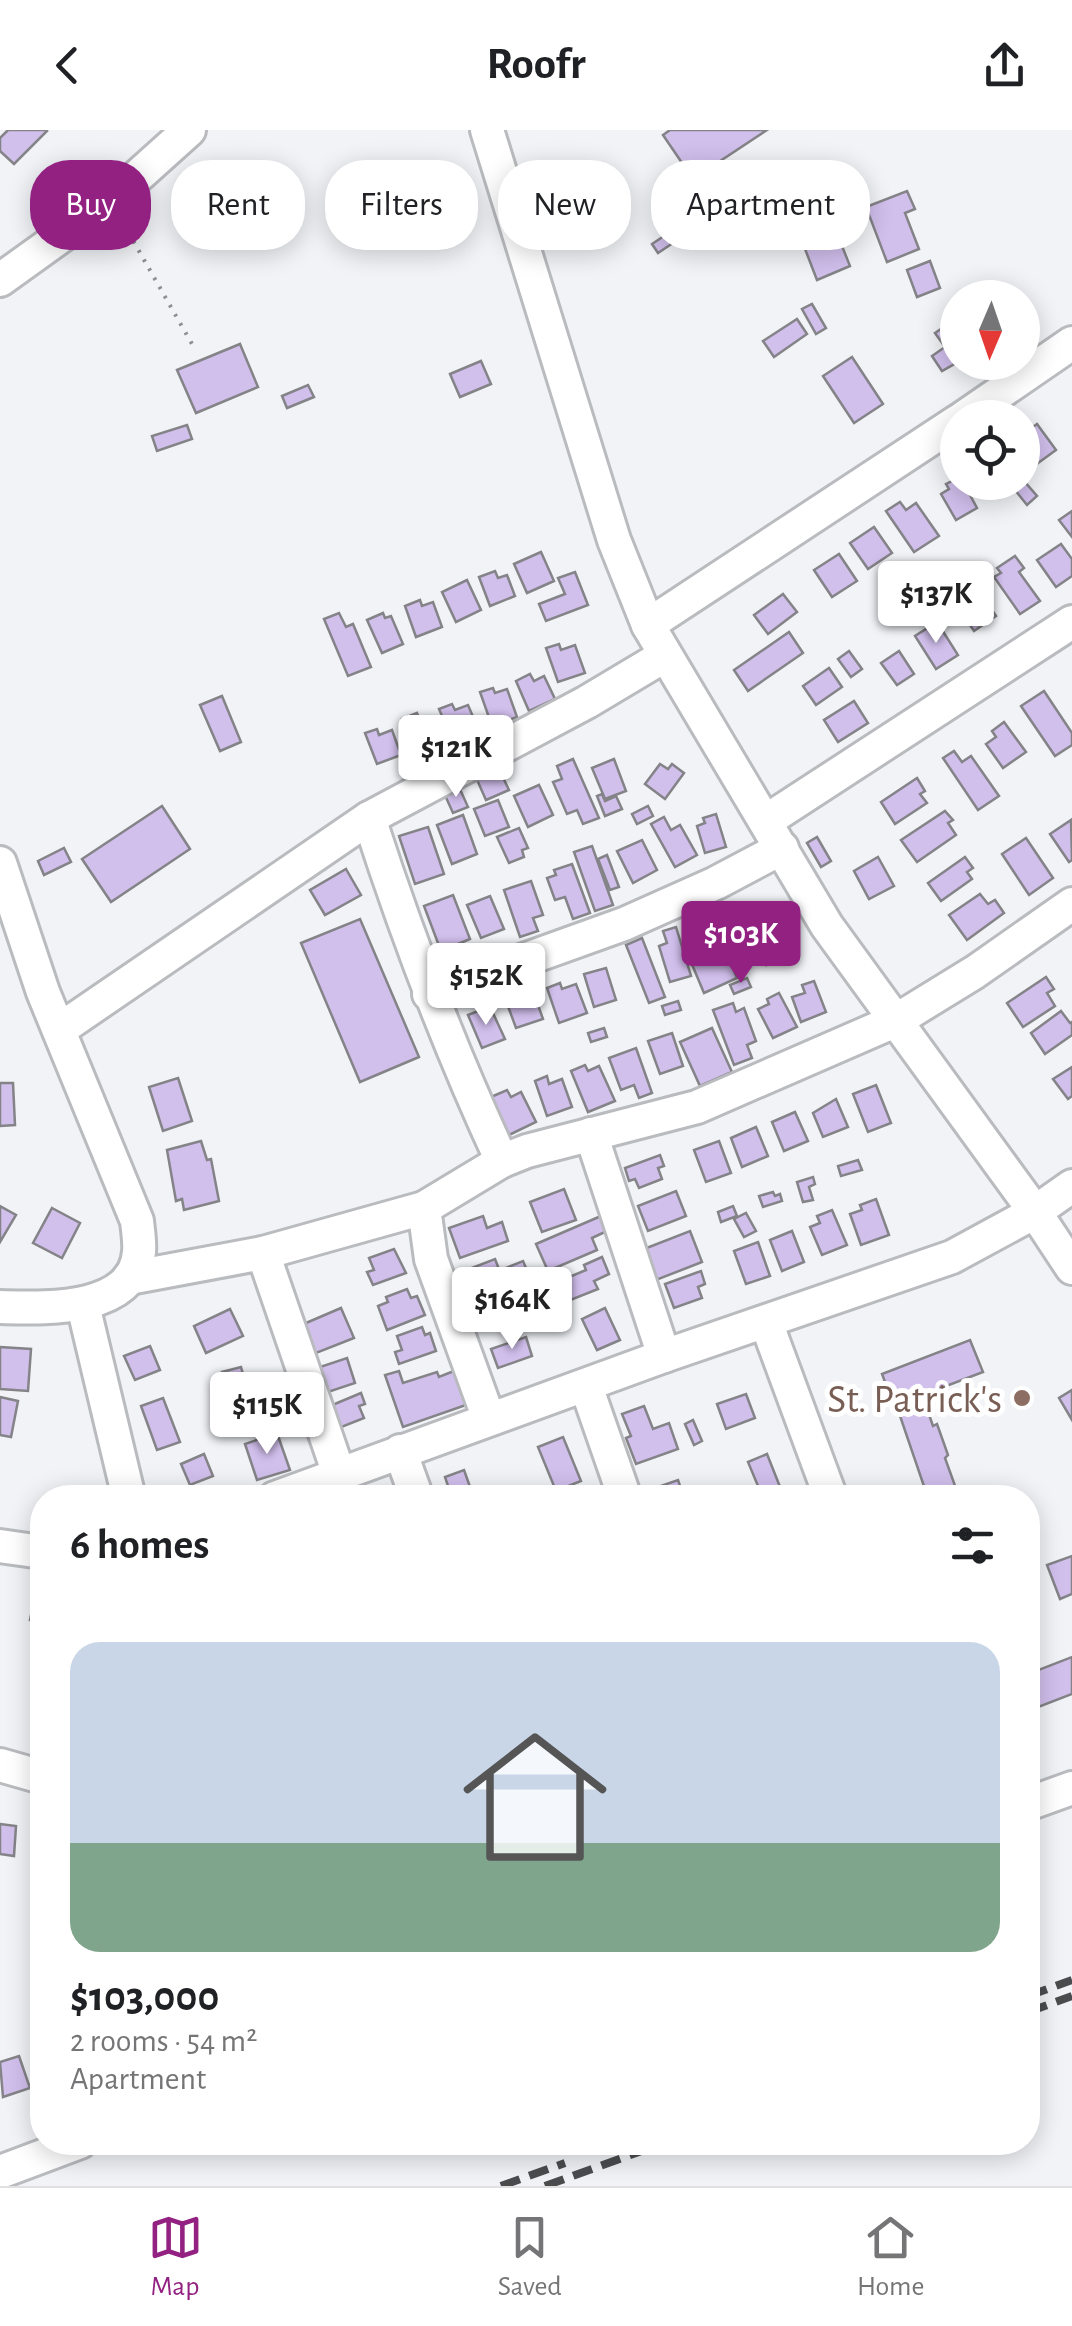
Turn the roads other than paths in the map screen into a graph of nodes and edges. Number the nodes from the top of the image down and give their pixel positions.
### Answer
1 (189, 130) edge
2 (487, 130) edge
3 (0, 280) edge
4 (1072, 342) edge
5 (988, 400) edge
6 (940, 432) edge
7 (1072, 622) edge
8 (648, 626) junction
9 (664, 656) junction
10 (369, 818) junction
11 (774, 835) junction
12 (0, 863) edge
13 (1072, 904) edge
14 (429, 994) junction
15 (897, 1020) junction
16 (59, 1030) junction
17 (591, 1134) junction
18 (502, 1162) junction
19 (1072, 1186) edge
20 (424, 1208) junction
21 (1036, 1212) junction
22 (263, 1253) junction
23 (1072, 1268) edge
24 (130, 1278) junction
25 (83, 1305) junction
26 (0, 1307) edge
27 (766, 1322) junction
28 (664, 1356) junction
29 (586, 1386) junction
30 (489, 1419) junction
31 (400, 1452) junction
32 (339, 1474) junction
33 (126, 1485) edge
34 (310, 1485) edge
35 (412, 1485) edge
36 (620, 1485) edge
37 (825, 1485) edge
38 (0, 1546) edge
39 (30, 1550) edge
40 (0, 1765) edge
41 (30, 1774) edge
42 (1072, 1788) edge
43 (1040, 1800) edge
44 (45, 2155) edge
45 (0, 2172) edge

1 - 3 street
2 - 8 street
4 - 5 street
6 - 8 street
7 - 11 street
8 - 9 street
9 - 10 street
9 - 11 street
10 - 14 street
10 - 16 street
11 - 14 street
11 - 15 street
12 - 16 street
13 - 15 street
14 - 18 street
15 - 17 street
15 - 21 street
16 - 24 street
17 - 18 street
17 - 28 street
18 - 20 street
19 - 21 street
20 - 22 street
20 - 30 street
21 - 23 street
21 - 27 street
22 - 24 street
22 - 32 street
24 - 25 street
25 - 26 street
25 - 33 street
27 - 28 street
27 - 37 street
28 - 29 street
29 - 30 street
29 - 36 street
30 - 31 street
31 - 32 street
31 - 35 street
32 - 34 street
38 - 39 street
40 - 41 street
42 - 43 street
44 - 45 street

